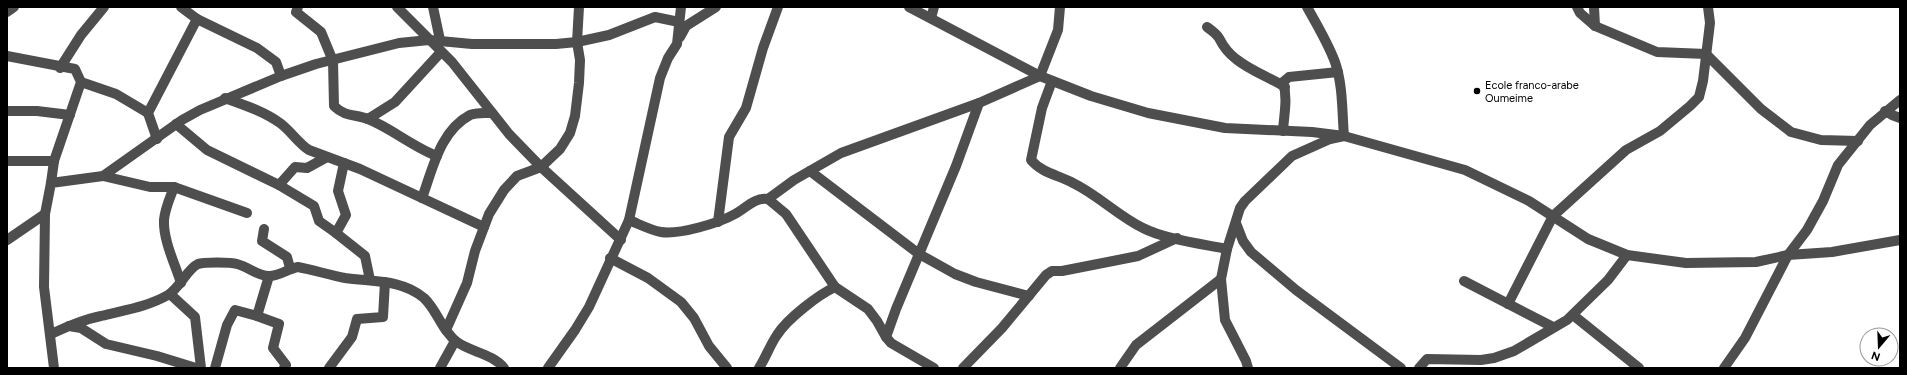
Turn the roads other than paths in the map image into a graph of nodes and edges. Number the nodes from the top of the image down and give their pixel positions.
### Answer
1 (14, 7) edge
2 (104, 7) edge
3 (181, 7) edge
4 (298, 7) edge
5 (397, 7) edge
6 (432, 7) edge
7 (579, 7) edge
8 (681, 7) edge
9 (716, 7) edge
10 (778, 7) edge
11 (909, 7) edge
12 (934, 7) edge
13 (1060, 7) edge
14 (1307, 7) edge
15 (1577, 7) edge
16 (1594, 7) edge
17 (1708, 7) edge
18 (7, 12) edge
19 (931, 18) junction
20 (197, 19) junction
21 (679, 22) junction
22 (1595, 26) junction
23 (1207, 27) dead end
24 (429, 40) junction
25 (440, 40) junction
26 (577, 42) junction
27 (677, 44) junction
28 (441, 52) junction
29 (1706, 54) junction
30 (7, 56) edge
31 (333, 60) junction
32 (60, 68) junction
33 (1338, 72) junction
34 (281, 76) junction
35 (1040, 76) junction
36 (1052, 81) junction
37 (81, 82) junction
38 (1285, 87) junction
39 (226, 98) junction
40 (1900, 100) edge
41 (979, 103) junction
42 (1885, 110) junction
43 (7, 111) edge
44 (148, 113) junction
45 (492, 113) junction
46 (70, 115) junction
47 (1900, 118) edge
48 (368, 119) junction
49 (176, 124) junction
50 (1283, 131) junction
51 (1344, 136) junction
52 (157, 139) junction
53 (1858, 141) junction
54 (437, 156) junction
55 (327, 157) junction
56 (7, 160) edge
57 (54, 161) junction
58 (344, 163) junction
59 (541, 167) junction
60 (810, 171) junction
61 (103, 176) junction
62 (51, 183) junction
63 (279, 185) junction
64 (174, 187) junction
65 (422, 198) junction
66 (768, 199) junction
67 (45, 214) junction
68 (247, 214) dead end
69 (1553, 216) junction
70 (629, 220) junction
71 (718, 222) junction
72 (1236, 223) junction
73 (484, 227) junction
74 (264, 229) dead end
75 (336, 233) junction
76 (1176, 238) junction
77 (7, 240) edge
78 (620, 240) junction
79 (1900, 240) edge
80 (1226, 249) junction
81 (919, 254) junction
82 (1626, 255) junction
83 (1788, 255) junction
84 (610, 258) junction
85 (290, 268) junction
86 (269, 276) junction
87 (1221, 279) junction
88 (370, 280) junction
89 (1464, 281) dead end
90 (385, 282) junction
91 (181, 283) junction
92 (835, 287) junction
93 (170, 294) junction
94 (1029, 296) junction
95 (1508, 304) junction
96 (1573, 315) junction
97 (257, 316) junction
98 (69, 326) junction
99 (1553, 327) junction
100 (446, 330) junction
101 (51, 334) junction
102 (886, 337) junction
103 (455, 341) junction
104 (179, 365) edge
105 (54, 368) edge
106 (196, 368) edge
107 (201, 368) edge
108 (215, 368) edge
109 (284, 368) edge
110 (329, 368) edge
111 (440, 368) edge
112 (504, 368) edge
113 (548, 368) edge
114 (727, 368) edge
115 (759, 368) edge
116 (934, 368) edge
117 (963, 368) edge
118 (1120, 368) edge
119 (1248, 368) edge
120 (1402, 368) edge
121 (1419, 368) edge
122 (1638, 368) edge
123 (1724, 368) edge

1 - 18 street
2 - 32 street
3 - 20 street
4 - 31 street
5 - 24 street
6 - 25 street
7 - 26 street
8 - 21 street
9 - 27 street
10 - 71 street
11 - 19 street
12 - 19 street
13 - 35 street
14 - 33 street
15 - 22 street
16 - 22 street
17 - 29 street
19 - 35 street
20 - 34 street
20 - 44 street
21 - 26 street
21 - 27 street
22 - 29 street
23 - 38 street
24 - 25 street
24 - 28 street
24 - 31 street
25 - 26 street
26 - 59 street
27 - 70 street
28 - 45 street
28 - 48 street
29 - 53 street
29 - 69 street
30 - 32 street
31 - 34 street
31 - 48 street
32 - 37 street
33 - 38 street
33 - 51 street
34 - 39 street
35 - 36 street
35 - 41 street
36 - 50 street
36 - 76 street
37 - 44 street
37 - 46 street
38 - 50 street
39 - 49 street
39 - 55 street
40 - 42 street
41 - 60 street
41 - 81 street
42 - 47 street
42 - 53 street
43 - 46 street
44 - 52 street
45 - 54 street
45 - 59 street
46 - 57 street
48 - 54 street
49 - 52 street
49 - 63 street
50 - 51 street
51 - 69 street
51 - 72 street
52 - 61 street
53 - 83 street
54 - 65 street
55 - 58 street
55 - 63 street
56 - 57 street
57 - 62 street
58 - 65 street
58 - 75 street
59 - 73 street
59 - 78 street
60 - 66 street
60 - 81 street
61 - 62 street
61 - 64 street
62 - 67 street
63 - 75 street
64 - 68 street
64 - 91 street
65 - 73 street
66 - 71 street
66 - 92 street
67 - 77 street
67 - 101 street
69 - 82 street
69 - 95 street
70 - 71 street
70 - 78 street
72 - 80 street
72 - 120 street
73 - 100 street
74 - 85 street
75 - 88 street
76 - 80 street
76 - 94 street
78 - 84 street
79 - 83 street
80 - 87 street
81 - 94 street
81 - 102 street
82 - 83 street
82 - 96 street
83 - 123 street
84 - 113 street
84 - 114 street
85 - 86 street
85 - 88 street
86 - 91 street
86 - 97 street
87 - 118 street
87 - 119 street
88 - 90 street
89 - 95 street
90 - 100 street
90 - 110 street
91 - 93 street
92 - 102 street
92 - 115 street
93 - 98 street
93 - 107 street
94 - 117 street
95 - 99 street
96 - 99 street
96 - 122 street
97 - 108 street
97 - 109 street
98 - 101 street
98 - 104 street
99 - 121 street
100 - 103 street
101 - 105 street
102 - 116 street
103 - 111 street
103 - 112 street
104 - 106 street

